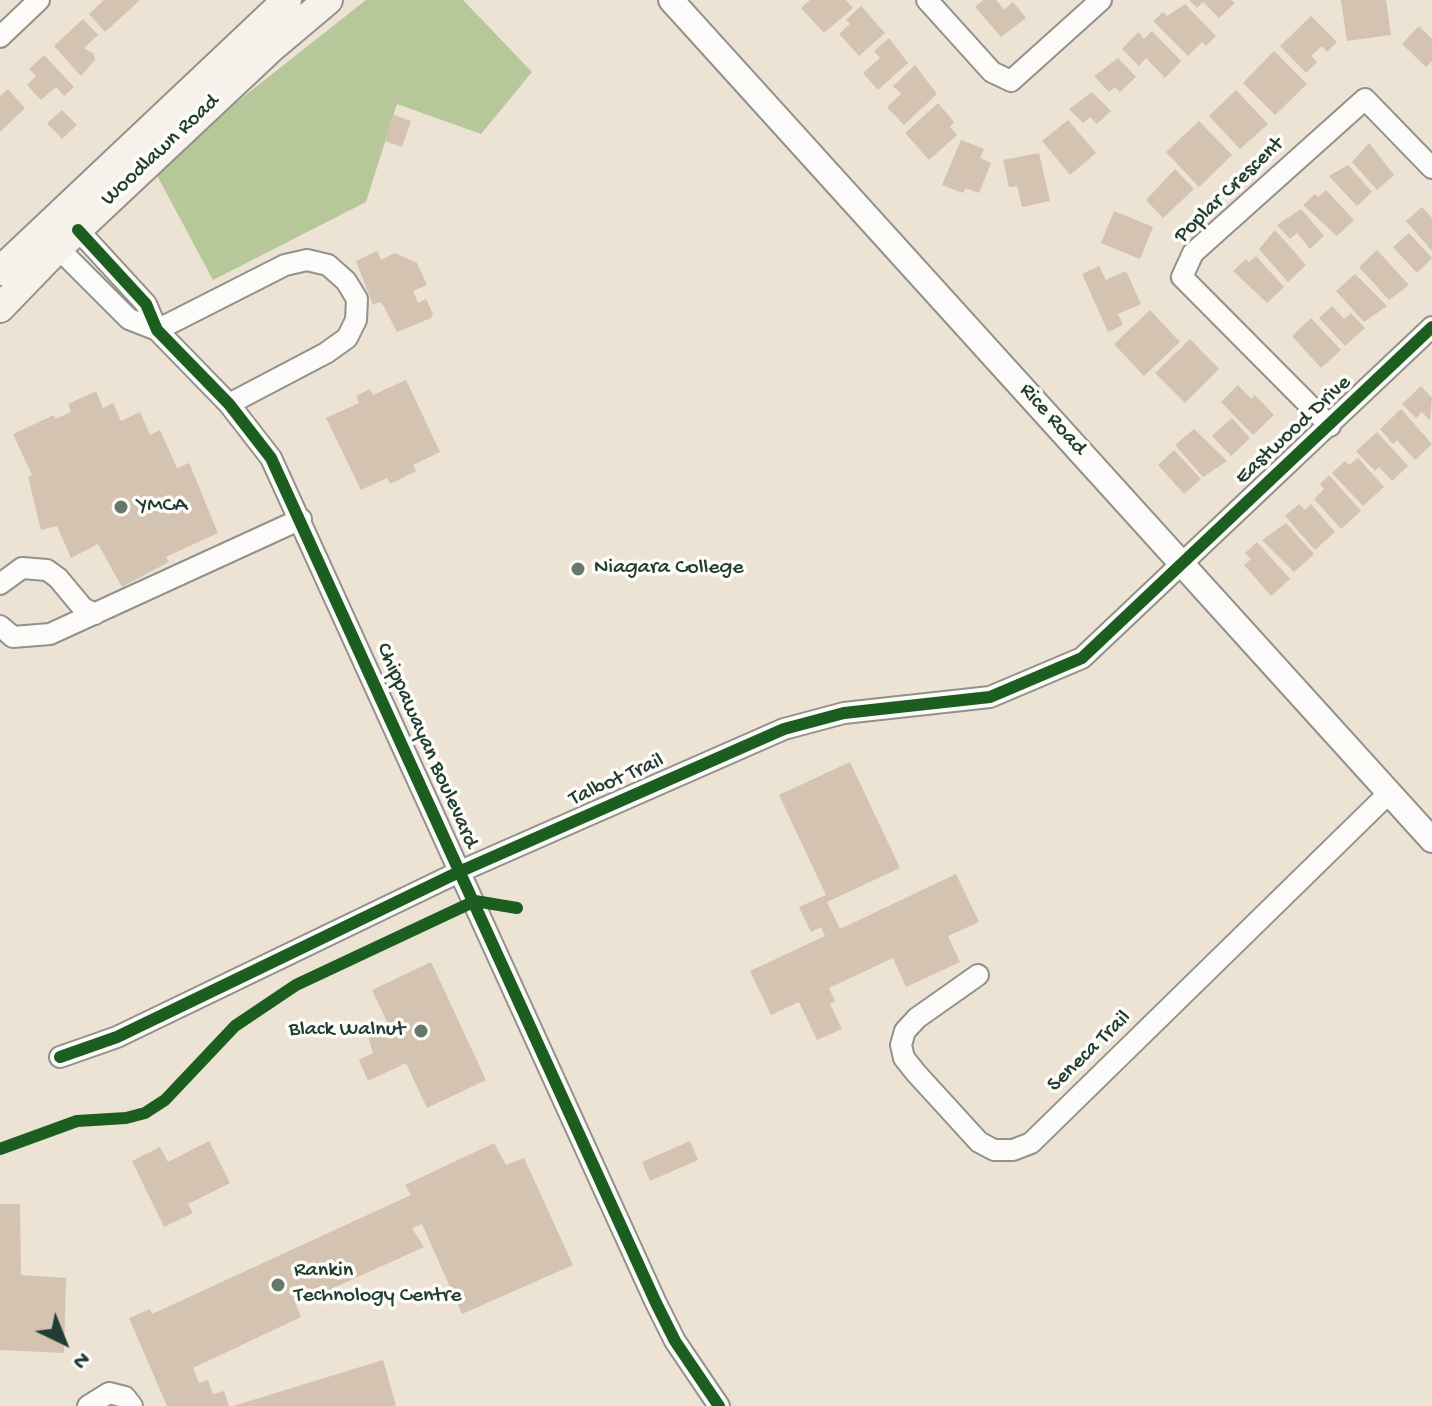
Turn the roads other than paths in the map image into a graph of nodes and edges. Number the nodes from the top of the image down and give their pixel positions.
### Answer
1 (39, 0) edge
2 (287, 0) edge
3 (328, 0) edge
4 (671, 0) edge
5 (927, 0) edge
6 (1101, 0) edge
7 (0, 37) edge
8 (1432, 168) edge
9 (68, 239) junction
10 (0, 271) edge
11 (0, 308) edge
12 (1432, 327) edge
13 (157, 330) junction
14 (229, 404) junction
15 (1330, 426) junction
16 (301, 519) junction
17 (1182, 563) junction
18 (0, 584) edge
19 (95, 614) junction
20 (0, 626) edge
21 (1389, 793) junction
22 (1432, 840) edge
23 (461, 871) junction
24 (978, 975) dead end
25 (60, 1057) dead end
26 (88, 1406) edge
27 (132, 1406) edge
28 (719, 1406) edge

1 - 7 street
2 - 10 main road, Woodlawn Road
3 - 9 main road, Woodlawn Road
4 - 17 street, Rice Road
5 - 6 street
8 - 15 street, Poplar Crescent
9 - 11 main road, Woodlawn Road
9 - 13 street, Chippawayan Boulevard
12 - 15 street, Eastwood Drive
13 - 14 street, Chippawayan Boulevard
13 - 14 street
14 - 16 street, Chippawayan Boulevard
15 - 17 street, Eastwood Drive
16 - 19 street
16 - 23 street, Chippawayan Boulevard
17 - 21 street, Rice Road
17 - 23 street, Talbot Trail
18 - 19 street
19 - 20 street
21 - 22 street, Rice Road
21 - 24 street, Seneca Trail
23 - 25 street, Talbot Trail
23 - 28 street, Chippawayan Boulevard
26 - 27 street

